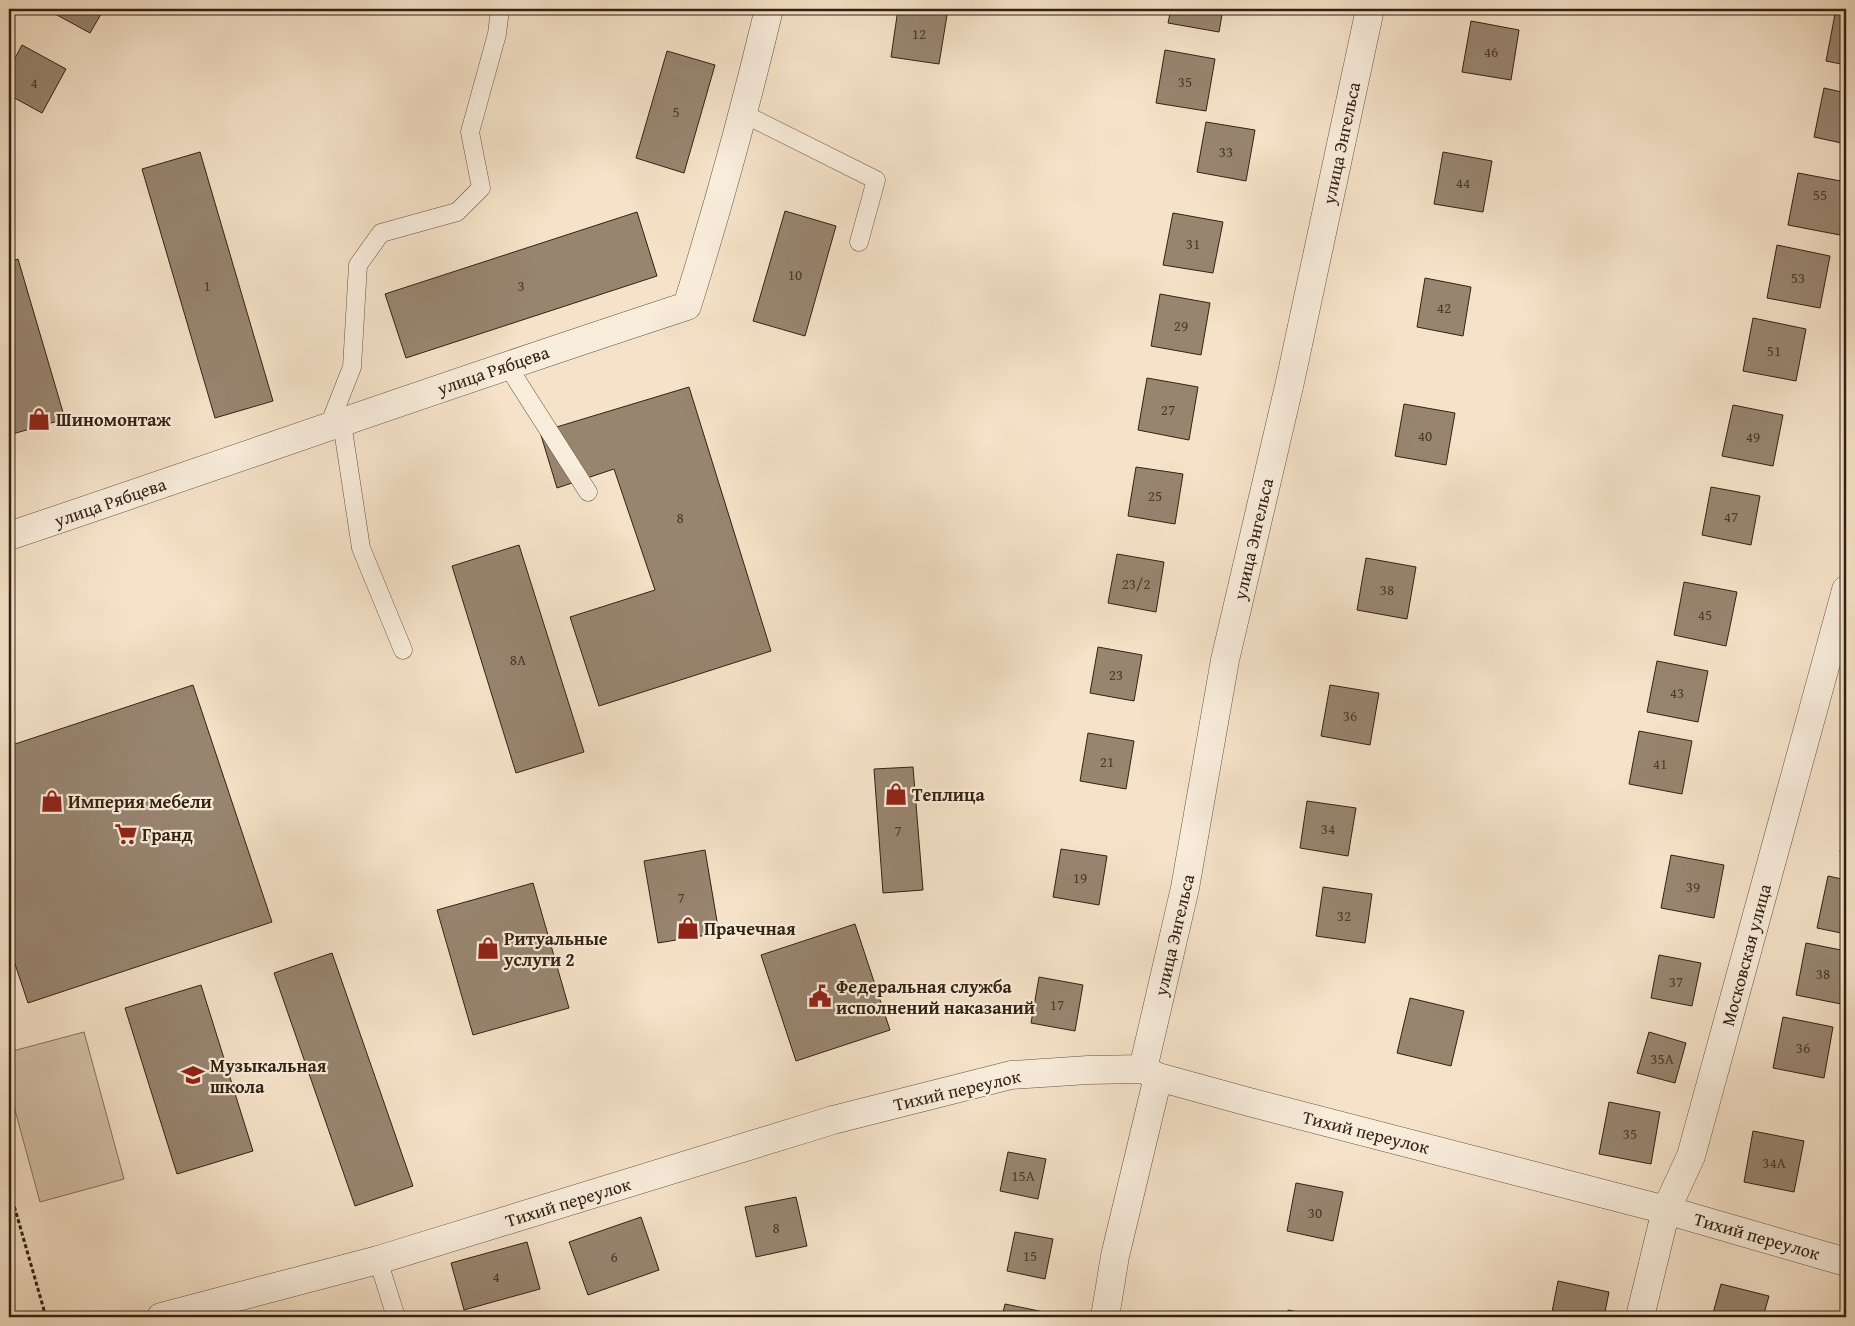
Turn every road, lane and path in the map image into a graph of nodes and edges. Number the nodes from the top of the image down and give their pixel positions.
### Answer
1 (500, 9) edge
2 (769, 9) edge
3 (1370, 9) edge
4 (744, 114) junction
5 (859, 242) dead end
6 (506, 365) junction
7 (335, 426) junction
8 (588, 492) dead end
9 (9, 536) edge
10 (1846, 590) edge
11 (403, 650) dead end
12 (1150, 1073) junction
13 (9, 1188) edge
14 (1666, 1210) junction
15 (378, 1260) junction
16 (1846, 1262) edge
17 (46, 1317) edge
18 (161, 1317) edge
19 (396, 1317) edge
20 (1105, 1317) edge
21 (1640, 1317) edge

1 - 7 lane
2 - 4 street, улица Рябцева
3 - 12 street, улица Энгельса
4 - 5 lane
4 - 6 street, улица Рябцева
6 - 7 street, улица Рябцева
6 - 8 lane
7 - 9 street, улица Рябцева
7 - 11 lane
10 - 14 street, Московская улица
12 - 14 street, Тихий переулок
12 - 15 street, Тихий переулок
12 - 20 street, улица Энгельса
13 - 17 path
14 - 16 street, Тихий переулок
14 - 21 street, Московская улица
15 - 18 street, Тихий переулок
15 - 19 lane

